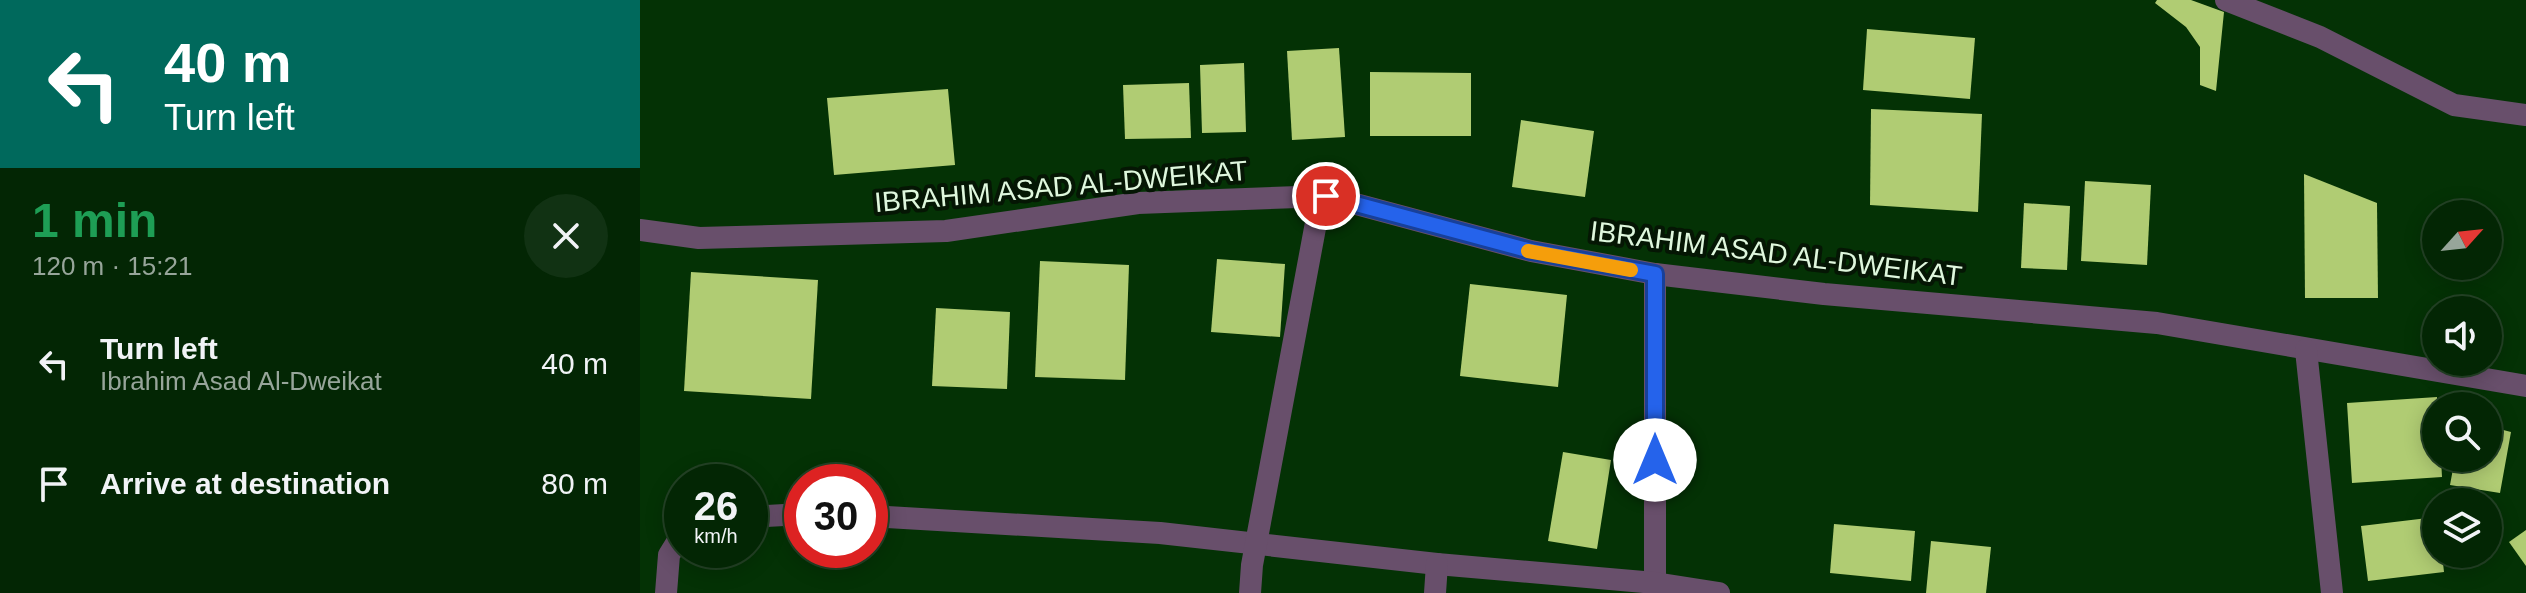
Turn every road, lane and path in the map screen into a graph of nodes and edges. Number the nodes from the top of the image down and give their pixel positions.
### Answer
1 (2226, 0) edge
2 (2526, 115) edge
3 (1321, 196) junction
4 (640, 230) edge
5 (1655, 274) junction
6 (2306, 350) junction
7 (2526, 386) edge
8 (888, 517) edge
9 (1257, 542) junction
10 (1437, 564) junction
11 (668, 568) edge
12 (1655, 583) junction
13 (1708, 592) edge
14 (666, 593) edge
15 (1250, 593) edge
16 (1435, 593) edge
17 (2332, 593) edge

1 - 2 street
3 - 4 street, IBRAHIM ASAD AL-DWEIKAT
3 - 5 street, IBRAHIM ASAD AL-DWEIKAT
3 - 9 street
5 - 6 street, IBRAHIM ASAD AL-DWEIKAT
5 - 12 street
6 - 7 street, IBRAHIM ASAD AL-DWEIKAT
6 - 17 street
8 - 9 street
9 - 10 street
9 - 15 street
10 - 12 street
10 - 16 street
11 - 14 street
12 - 13 street

